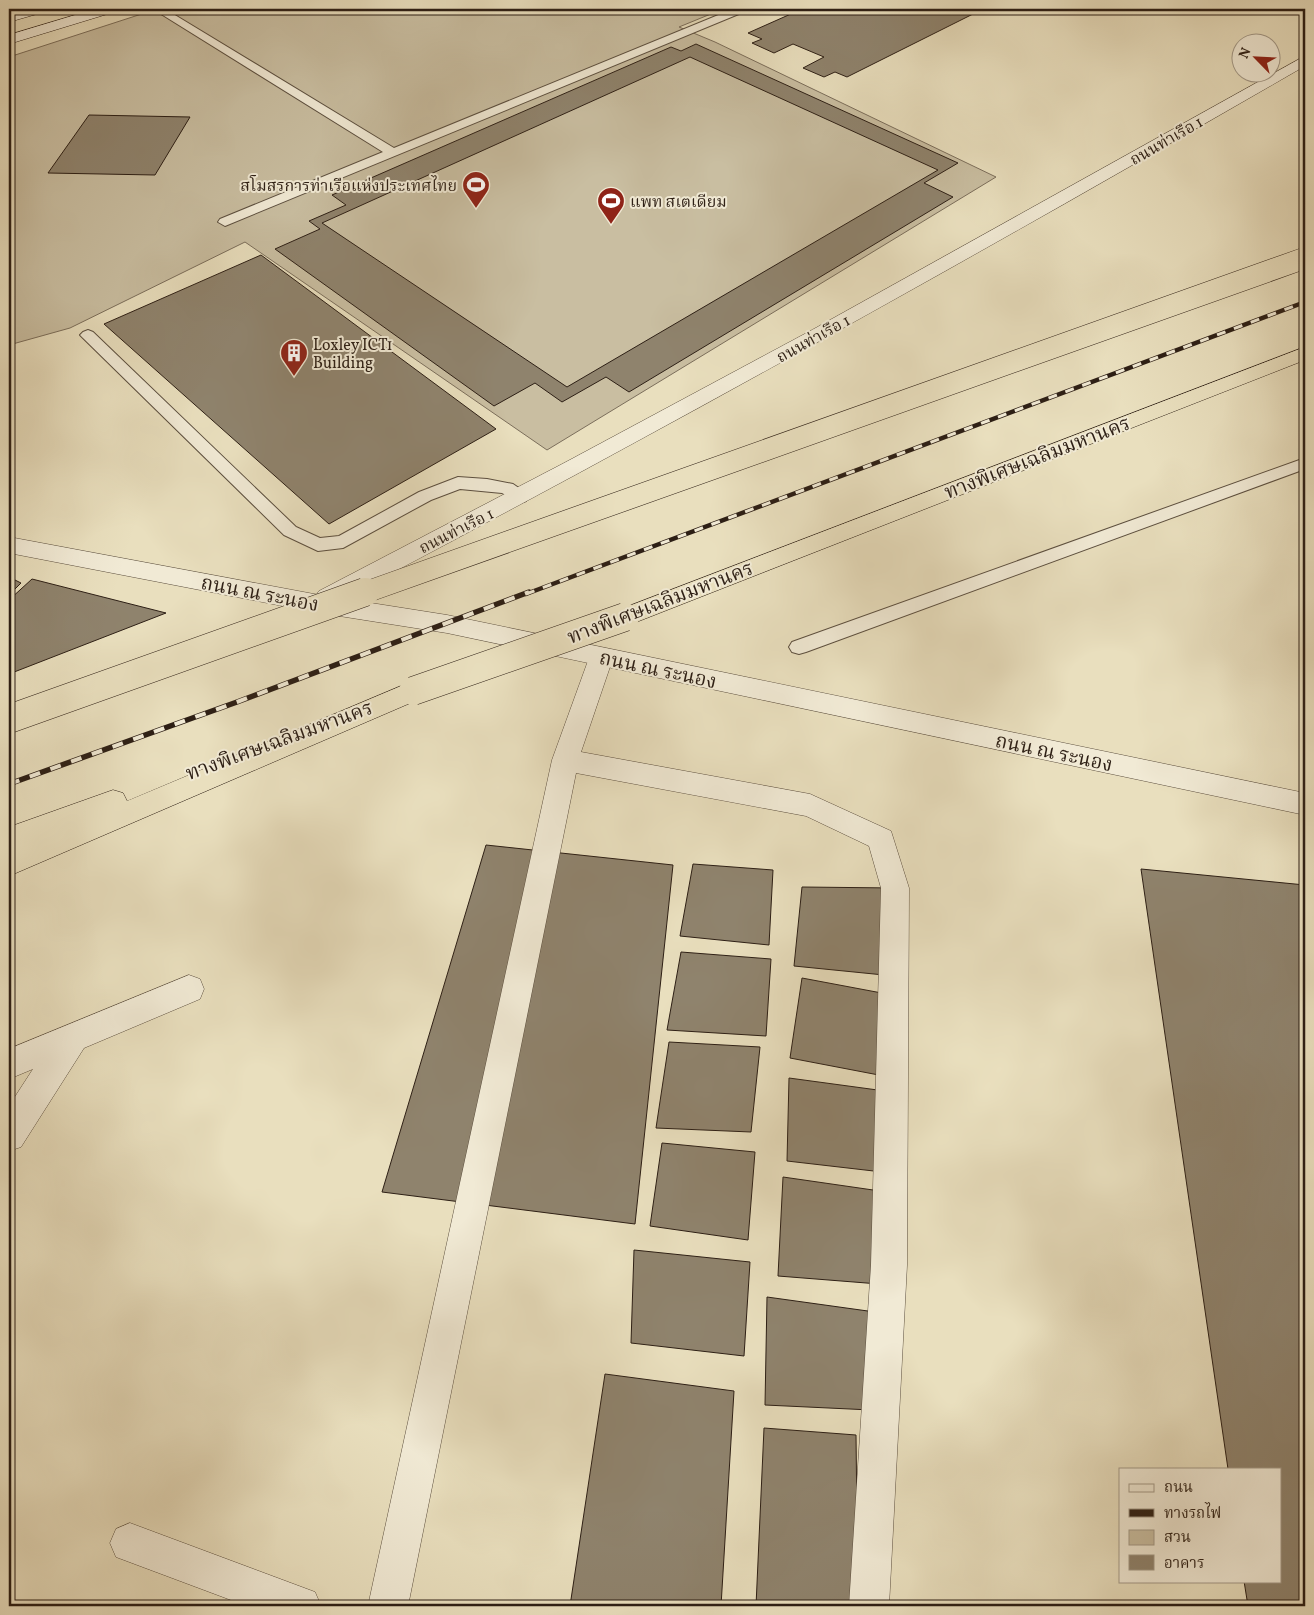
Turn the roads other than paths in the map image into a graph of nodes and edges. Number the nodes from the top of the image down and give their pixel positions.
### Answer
1 (39, 9) edge
2 (72, 9) edge
3 (109, 9) edge
4 (158, 9) edge
5 (742, 9) edge
6 (9, 18) edge
7 (9, 29) edge
8 (9, 40) edge
9 (1305, 60) edge
10 (393, 153) junction
11 (225, 222) dead end
12 (1305, 258) edge
13 (88, 335) dead end
14 (1305, 353) edge
15 (1305, 463) edge
16 (520, 497) junction
17 (9, 545) edge
18 (314, 603) junction
19 (799, 647) dead end
20 (601, 658) junction
21 (412, 691) junction
22 (9, 719) edge
23 (565, 760) junction
24 (1305, 804) edge
25 (9, 839) edge
26 (9, 864) edge
27 (189, 989) dead end
28 (74, 1036) junction
29 (9, 1064) edge
30 (9, 1135) edge
31 (130, 1543) dead end
32 (301, 1606) edge
33 (388, 1606) edge
34 (869, 1606) edge

1 - 6 street
2 - 7 street
3 - 8 street
4 - 10 lane
5 - 10 lane
9 - 16 street, ถนนท่าเรือ 1
10 - 11 lane
12 - 22 highway, bridge
13 - 16 lane
14 - 21 highway, ทางพิเศษเฉลิมมหานคร, bridge
15 - 19 lane
16 - 18 street, ถนนท่าเรือ 1
17 - 18 street, ถนน ณ ระนอง
18 - 20 street, ถนน ณ ระนอง
20 - 23 street
20 - 24 street, ถนน ณ ระนอง
21 - 25 highway, ทางพิเศษเฉลิมมหานคร
21 - 26 highway
23 - 33 street
23 - 34 street
27 - 28 street
28 - 29 street
28 - 30 street
31 - 32 street

